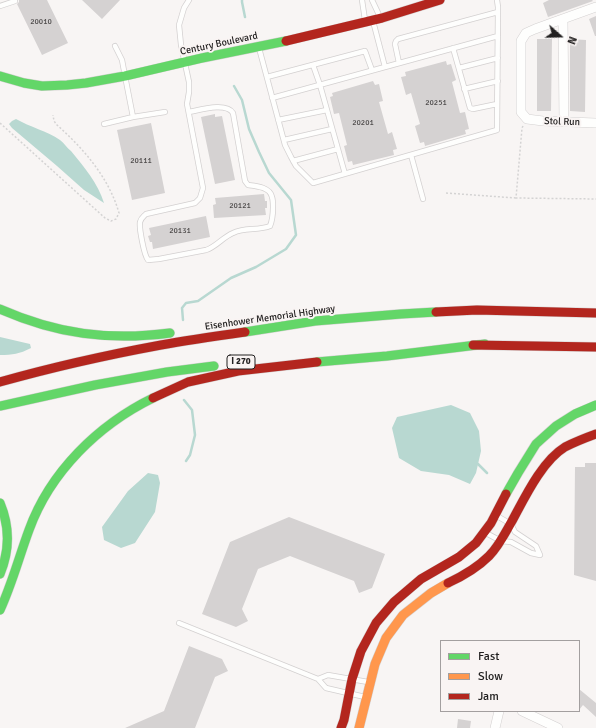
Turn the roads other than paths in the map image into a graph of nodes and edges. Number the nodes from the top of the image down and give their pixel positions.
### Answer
1 (189, 0) edge
2 (362, 0) edge
3 (372, 0) edge
4 (440, 0) edge
5 (497, 0) edge
6 (15, 1) dead end
7 (0, 6) edge
8 (596, 7) edge
9 (498, 12) junction
10 (563, 19) junction
11 (373, 21) junction
12 (498, 36) junction
13 (115, 46) dead end
14 (258, 46) junction
15 (454, 48) junction
16 (498, 58) junction
17 (184, 62) junction
18 (399, 63) junction
19 (313, 65) junction
20 (385, 67) junction
21 (459, 68) junction
22 (372, 70) junction
23 (0, 76) edge
24 (125, 76) junction
25 (266, 77) junction
26 (498, 81) junction
27 (320, 84) junction
28 (464, 88) junction
29 (272, 98) junction
30 (497, 104) junction
31 (327, 110) junction
32 (165, 112) dead end
33 (189, 112) junction
34 (133, 117) junction
35 (278, 120) junction
36 (564, 122) junction
37 (596, 123) edge
38 (104, 124) dead end
39 (332, 129) junction
40 (284, 140) junction
41 (338, 149) junction
42 (411, 155) junction
43 (293, 161) junction
44 (345, 174) junction
45 (423, 199) dead end
46 (0, 309) edge
47 (596, 313) edge
48 (315, 321) junction
49 (233, 325) dead end
50 (182, 332) dead end
51 (485, 344) junction
52 (596, 347) edge
53 (237, 362) dead end
54 (221, 364) dead end
55 (0, 382) edge
56 (596, 405) edge
57 (0, 406) edge
58 (596, 434) edge
59 (0, 503) edge
60 (495, 516) junction
61 (511, 524) junction
62 (484, 532) junction
63 (501, 541) junction
64 (0, 574) edge
65 (0, 610) edge
66 (178, 623) dead end
67 (318, 679) junction
68 (352, 679) junction
69 (370, 683) junction
70 (349, 693) junction
71 (366, 697) junction
72 (499, 712) edge
73 (524, 712) edge
74 (341, 728) edge
75 (359, 728) edge
76 (495, 728) edge
77 (558, 728) edge

1 - 17 lane
2 - 11 lane
3 - 11 lane
4 - 11 main road, Century Boulevard
5 - 9 lane
6 - 7 lane
8 - 10 street
9 - 12 lane
9 - 18 lane
10 - 36 street
10 - 36 street, Stol Run
11 - 14 main road, Century Boulevard
11 - 20 lane
12 - 15 lane
12 - 16 lane
13 - 24 lane
14 - 17 main road, Century Boulevard
14 - 25 lane
15 - 18 lane
15 - 21 lane
16 - 21 lane
16 - 26 lane
17 - 24 main road, Century Boulevard
17 - 33 lane
18 - 20 lane
19 - 22 lane
19 - 25 lane
19 - 27 lane
20 - 22 lane
21 - 28 lane
22 - 27 lane
23 - 24 main road, Century Boulevard
24 - 34 lane
25 - 29 lane
26 - 28 lane
26 - 30 lane
27 - 29 lane
27 - 31 lane
28 - 30 lane
29 - 35 lane
30 - 42 lane
31 - 35 lane
31 - 39 lane
32 - 34 lane
33 - 33 lane
34 - 38 lane
35 - 40 lane
36 - 37 street, Stol Run
39 - 40 lane
39 - 41 lane
40 - 43 lane
41 - 43 lane
41 - 44 lane
42 - 44 lane
42 - 45 lane
43 - 44 lane
46 - 50 main road
47 - 48 main road, Eisenhower Memorial Highway
48 - 49 main road
48 - 55 main road, Eisenhower Memorial Highway
51 - 52 main road, I 270
51 - 53 main road, I 270
51 - 65 main road
54 - 57 main road, I 270
56 - 60 main road
58 - 61 main road
59 - 64 main road
60 - 61 lane
60 - 62 main road
61 - 63 main road
61 - 63 lane
62 - 63 lane
62 - 68 main road
63 - 69 main road
66 - 67 lane
67 - 68 lane
67 - 70 lane
68 - 69 lane
68 - 70 main road
69 - 71 main road
70 - 71 lane
70 - 74 main road
71 - 75 main road
72 - 76 street
73 - 77 street

